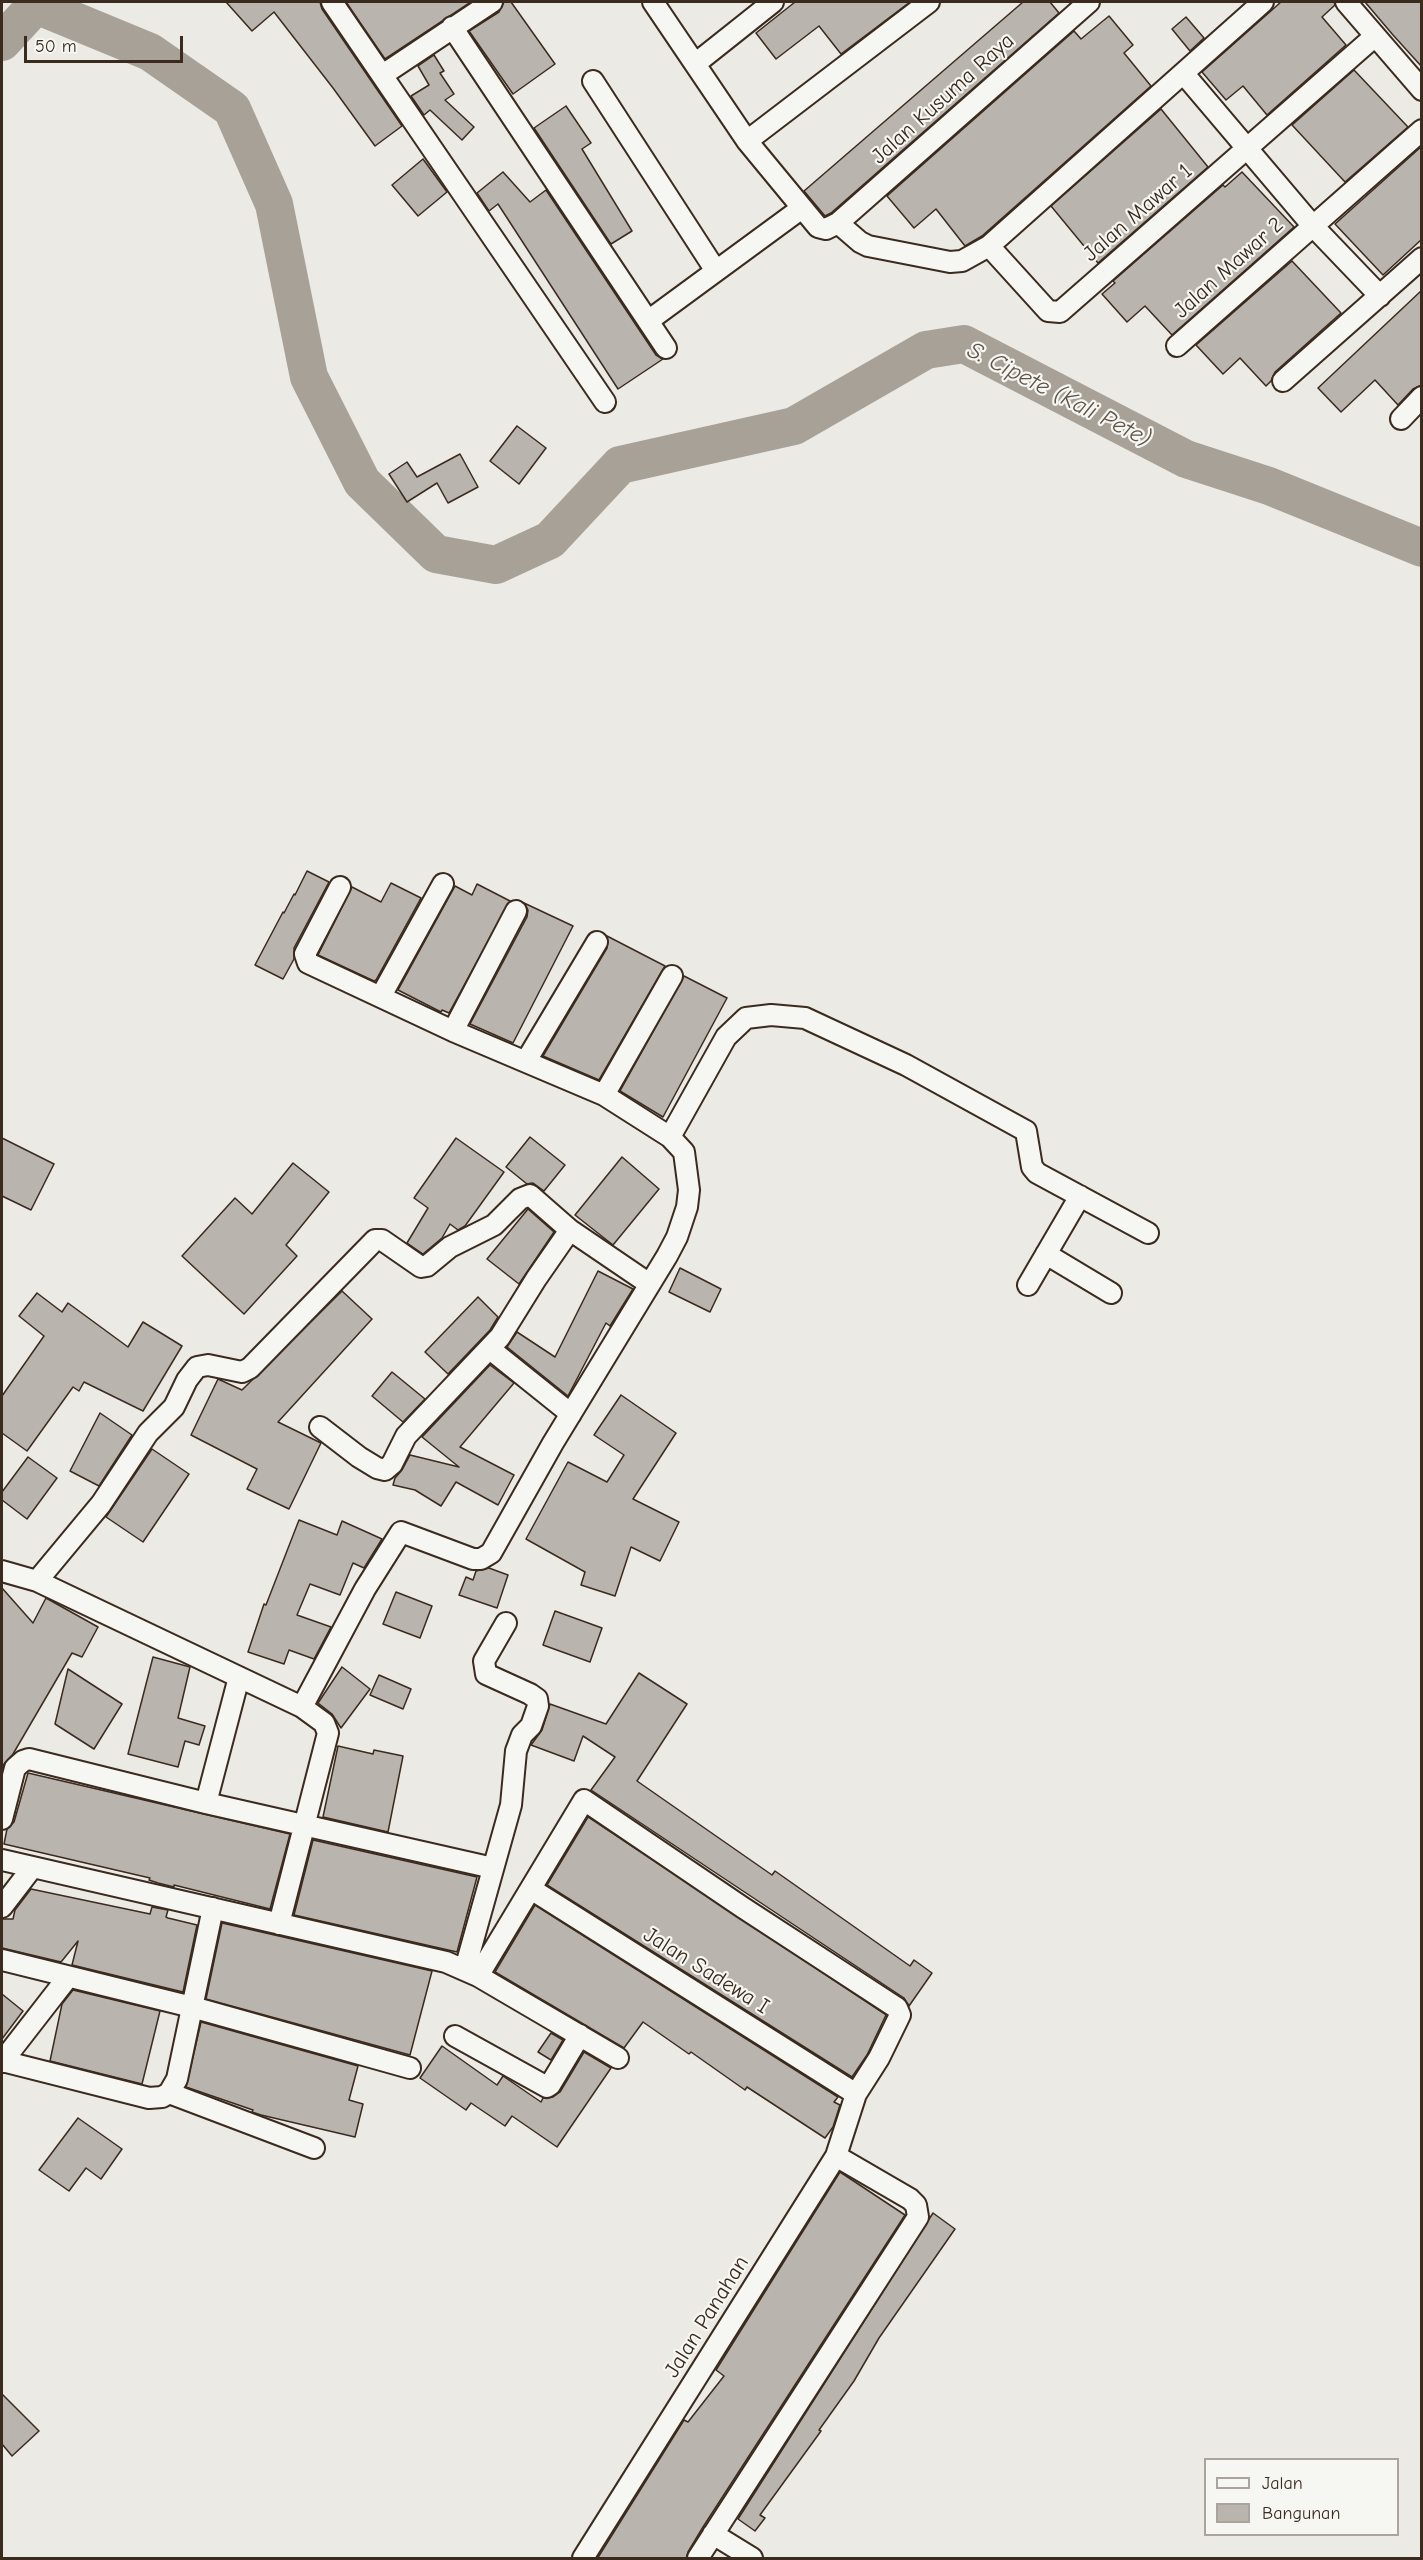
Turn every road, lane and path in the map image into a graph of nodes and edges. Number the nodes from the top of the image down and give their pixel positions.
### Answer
1 (332, 2) edge
2 (492, 2) edge
3 (653, 2) edge
4 (773, 2) edge
5 (929, 2) edge
6 (1089, 2) edge
7 (1263, 2) edge
8 (1346, 2) edge
9 (452, 27) junction
10 (1374, 37) junction
11 (695, 64) junction
12 (384, 74) junction
13 (1184, 74) junction
14 (593, 81) dead end
15 (1422, 90) edge
16 (1422, 130) edge
17 (747, 141) junction
18 (1247, 150) junction
19 (802, 208) junction
20 (1312, 225) junction
21 (832, 226) junction
22 (989, 246) junction
23 (1422, 258) edge
24 (716, 271) junction
25 (1380, 296) junction
26 (648, 321) junction
27 (1178, 346) dead end
28 (666, 348) dead end
29 (1282, 381) dead end
30 (1422, 397) edge
31 (605, 402) dead end
32 (1401, 419) dead end
33 (442, 884) dead end
34 (340, 887) dead end
35 (516, 911) dead end
36 (597, 942) dead end
37 (672, 976) dead end
38 (381, 996) junction
39 (453, 1031) junction
40 (526, 1061) junction
41 (604, 1095) junction
42 (670, 1137) junction
43 (1080, 1196) junction
44 (570, 1230) junction
45 (1148, 1233) dead end
46 (1046, 1254) junction
47 (648, 1283) junction
48 (1028, 1285) dead end
49 (1111, 1293) dead end
50 (490, 1349) junction
51 (571, 1414) junction
52 (320, 1427) dead end
53 (2, 1571) edge
54 (37, 1581) junction
55 (506, 1623) dead end
56 (239, 1677) junction
57 (302, 1707) junction
58 (206, 1803) junction
59 (2, 1819) edge
60 (303, 1824) junction
61 (2, 1860) edge
62 (32, 1868) junction
63 (493, 1868) junction
64 (531, 1889) junction
65 (2, 1907) edge
66 (213, 1908) junction
67 (279, 1924) junction
68 (2, 1960) edge
69 (471, 1973) junction
70 (68, 1977) junction
71 (192, 2007) junction
72 (580, 2035) junction
73 (455, 2036) dead end
74 (618, 2058) dead end
75 (2, 2062) edge
76 (410, 2068) dead end
77 (169, 2093) junction
78 (856, 2094) junction
79 (314, 2148) dead end
80 (836, 2156) junction
81 (713, 2534) junction
82 (583, 2559) edge
83 (698, 2559) edge
84 (753, 2559) edge

1 - 12 street
2 - 9 street
3 - 11 street
4 - 11 street
5 - 17 street
6 - 21 street, Jalan Kusuma Raya
7 - 13 street
8 - 10 street
9 - 12 street
9 - 26 street
10 - 15 street
10 - 18 street, Jalan Mawar 1
11 - 17 street
12 - 31 street
13 - 18 street
13 - 22 street
14 - 24 street
16 - 20 street, Jalan Mawar 2
17 - 19 street
18 - 20 street
18 - 22 street, Jalan Mawar 1
19 - 21 street
19 - 24 street
20 - 25 street
20 - 27 street, Jalan Mawar 2
21 - 22 street
23 - 25 street
24 - 26 street
25 - 29 street
26 - 28 street
30 - 32 street
33 - 38 street
34 - 38 street
35 - 39 street
36 - 40 street
37 - 41 street
38 - 39 street
39 - 40 street
40 - 41 street
41 - 42 street
42 - 43 street
42 - 47 street
43 - 45 street
43 - 46 street
44 - 47 street
44 - 50 street
44 - 54 street
46 - 48 street
46 - 49 street
47 - 51 street
50 - 51 street
50 - 52 street
51 - 57 street
53 - 54 street
54 - 56 street
55 - 63 street
56 - 57 street
56 - 58 street
57 - 60 street
58 - 59 street
58 - 60 street
60 - 63 street
60 - 67 street
61 - 62 street
62 - 65 street
62 - 66 street
63 - 69 street
64 - 69 street
64 - 78 street, Jalan Sadewa I
64 - 78 street, Jalan Panahan
66 - 67 street
66 - 71 street
67 - 69 street
68 - 70 street
69 - 72 street
70 - 71 street
70 - 75 street
71 - 76 street
71 - 77 street
72 - 73 street
72 - 74 street
75 - 77 street
77 - 79 street
78 - 80 street, Jalan Panahan
80 - 81 street
80 - 82 street, Jalan Panahan
81 - 83 street
81 - 84 street

